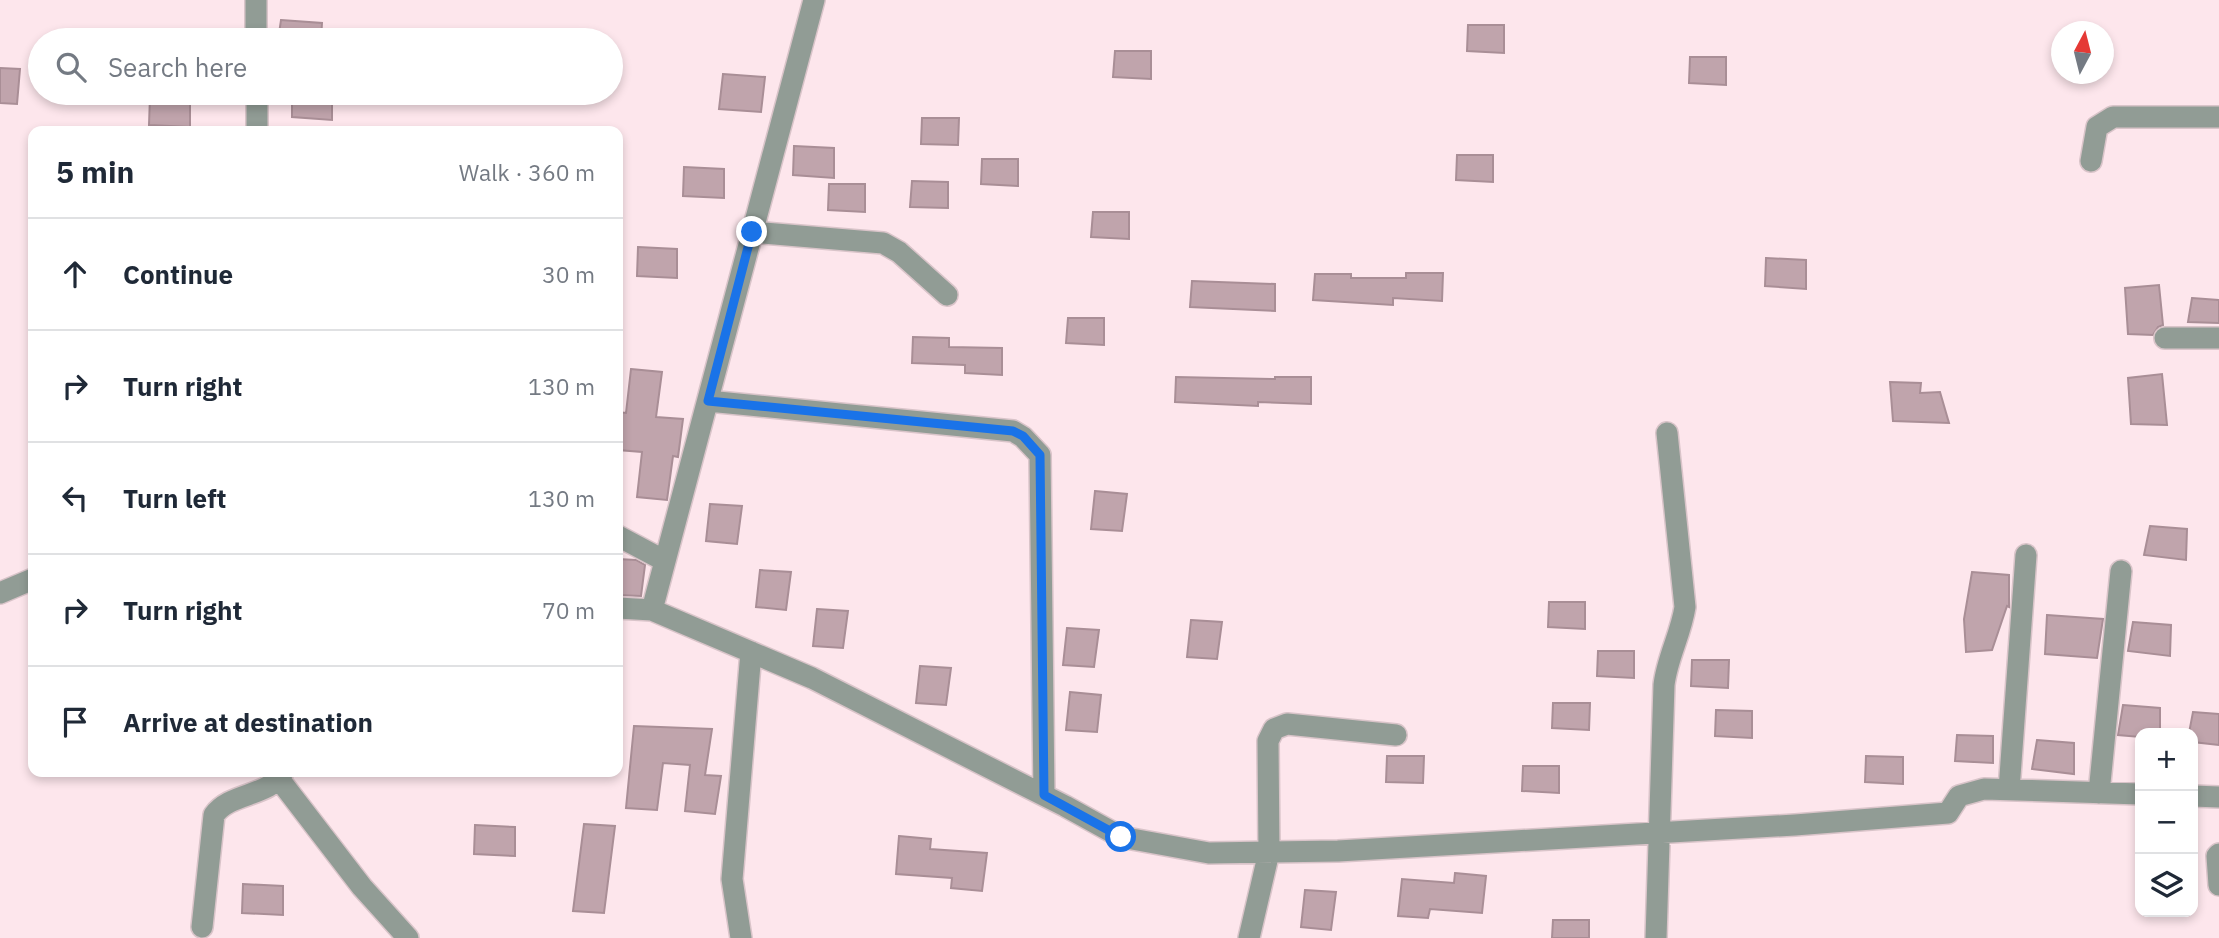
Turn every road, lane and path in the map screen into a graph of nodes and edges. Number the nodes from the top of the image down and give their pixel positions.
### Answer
1 (256, 0) edge
2 (814, 0) edge
3 (256, 28) edge
4 (257, 105) edge
5 (2219, 117) edge
6 (257, 126) edge
7 (2091, 161) dead end
8 (752, 232) junction
9 (947, 295) dead end
10 (2165, 338) dead end
11 (2219, 338) edge
12 (708, 401) junction
13 (1667, 433) dead end
14 (623, 539) edge
15 (2026, 555) dead end
16 (665, 561) junction
17 (2120, 571) dead end
18 (28, 581) edge
19 (0, 593) edge
20 (623, 608) edge
21 (652, 610) junction
22 (751, 652) junction
23 (1396, 735) dead end
24 (279, 777) edge
25 (282, 777) edge
26 (2009, 790) junction
27 (2099, 793) junction
28 (2135, 794) edge
29 (1044, 795) junction
30 (2198, 796) edge
31 (2219, 797) edge
32 (1658, 833) junction
33 (1269, 852) junction
34 (2219, 854) edge
35 (2219, 885) edge
36 (202, 927) dead end
37 (408, 938) edge
38 (741, 938) edge
39 (1249, 938) edge
40 (1656, 938) edge

1 - 3 street
2 - 8 street
4 - 6 street
5 - 7 street
8 - 9 street
8 - 12 street
10 - 11 street
12 - 16 street
12 - 29 street
13 - 32 street
14 - 16 street
15 - 26 street
16 - 21 street
17 - 27 street
18 - 19 street
20 - 21 street
21 - 22 street
22 - 29 street
22 - 38 street
23 - 33 street
24 - 36 street
25 - 37 street
26 - 27 street
26 - 32 street
27 - 28 street
29 - 33 street
30 - 31 street
32 - 33 street
32 - 40 street
33 - 39 street
34 - 35 street

